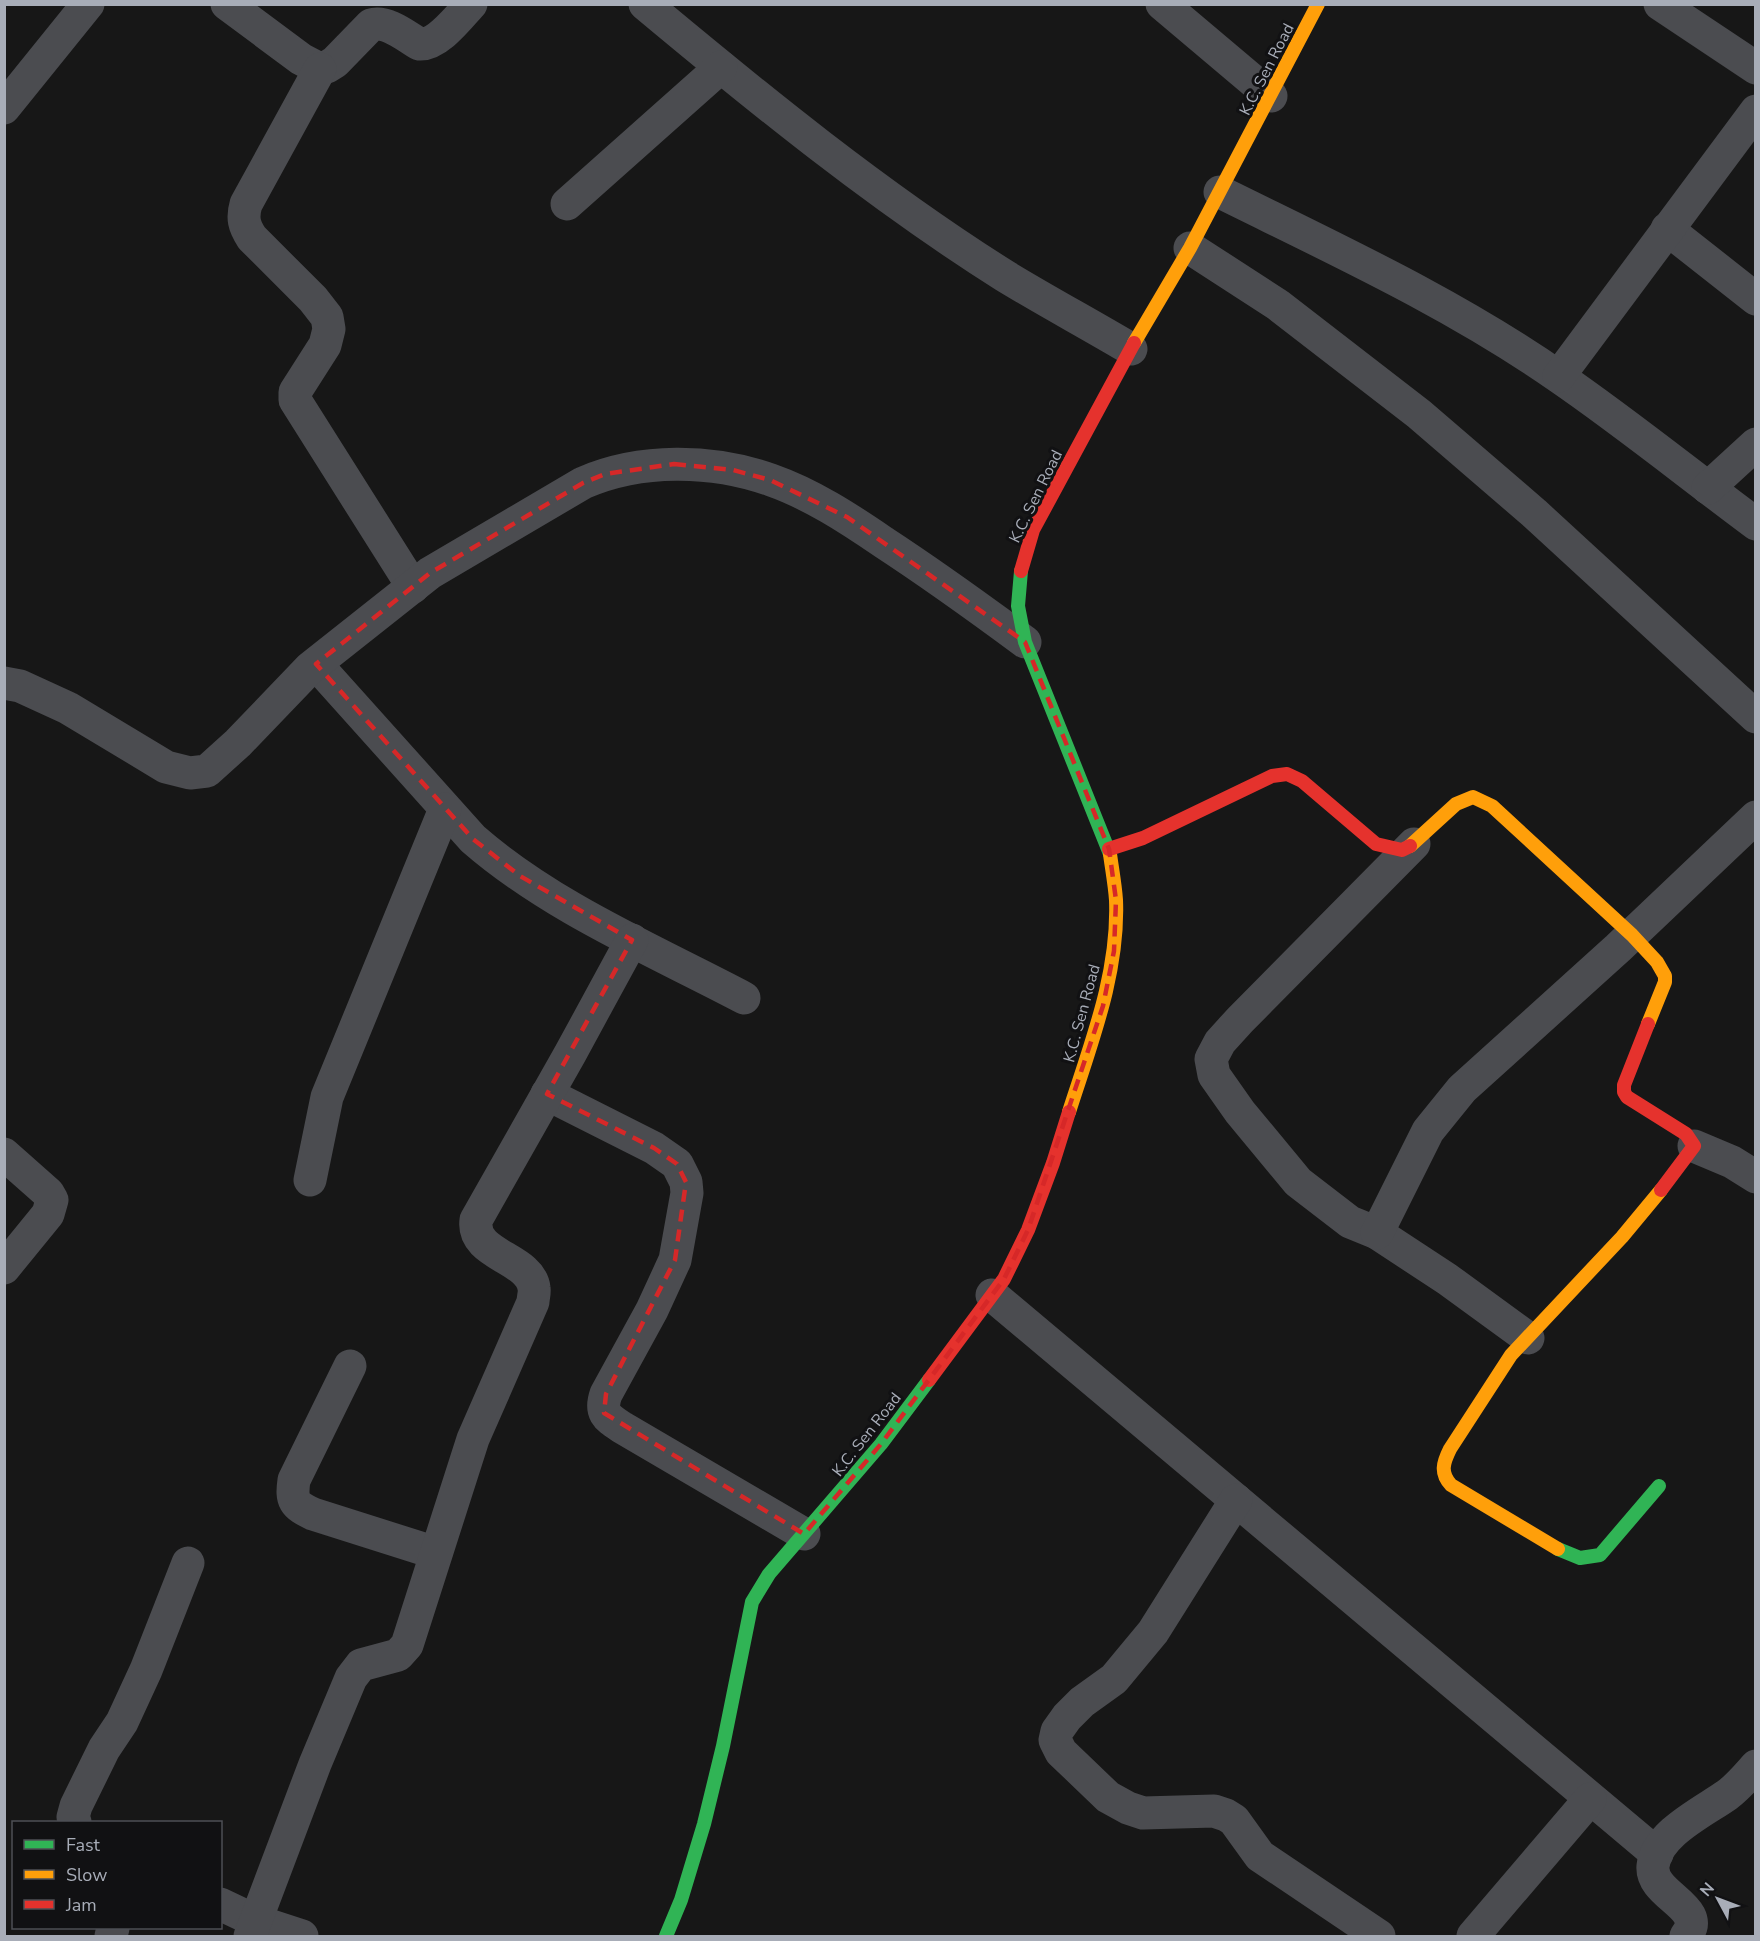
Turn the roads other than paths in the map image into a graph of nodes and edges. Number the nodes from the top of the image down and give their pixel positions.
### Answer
1 (88, 4) edge
2 (227, 4) edge
3 (471, 4) edge
4 (645, 4) edge
5 (1162, 4) edge
6 (1318, 4) edge
7 (1660, 4) edge
8 (721, 67) junction
9 (1755, 68) edge
10 (320, 69) junction
11 (1271, 96) junction
12 (4, 108) edge
13 (1755, 111) edge
14 (1220, 192) junction
15 (567, 204) dead end
16 (1667, 229) junction
17 (1190, 248) junction
18 (1755, 299) edge
19 (1131, 349) junction
20 (1559, 376) junction
21 (1755, 444) edge
22 (1708, 488) junction
23 (1755, 524) edge
24 (413, 586) junction
25 (1025, 642) junction
26 (316, 664) junction
27 (4, 683) edge
28 (1755, 717) edge
29 (445, 809) junction
30 (1755, 817) edge
31 (1414, 844) junction
32 (1109, 849) junction
33 (1632, 935) junction
34 (632, 940) junction
35 (744, 998) dead end
36 (547, 1094) junction
37 (1694, 1146) junction
38 (4, 1154) edge
39 (1755, 1178) edge
40 (310, 1180) dead end
41 (1377, 1233) junction
42 (4, 1268) edge
43 (992, 1295) junction
44 (1528, 1338) junction
45 (350, 1366) dead end
46 (1659, 1486) dead end
47 (1236, 1500) junction
48 (804, 1534) junction
49 (436, 1553) junction
50 (188, 1563) dead end
51 (1755, 1766) edge
52 (1590, 1799) junction
53 (75, 1821) edge
54 (1657, 1854) junction
55 (222, 1906) edge
56 (253, 1929) edge
57 (302, 1936) edge
58 (666, 1936) edge
59 (1379, 1936) edge
60 (1473, 1936) edge
61 (1686, 1936) edge

1 - 12 street
2 - 10 street
3 - 10 street
4 - 8 street
5 - 11 street
6 - 11 street, K.C. Sen Road
7 - 9 street
8 - 15 street
8 - 19 street
10 - 24 street
11 - 14 street, K.C. Sen Road
13 - 16 street
14 - 17 street, K.C. Sen Road
14 - 20 street
16 - 18 street
16 - 20 street
17 - 19 street, K.C. Sen Road
17 - 28 street
19 - 25 street, K.C. Sen Road
20 - 22 street
21 - 22 street
22 - 23 street
24 - 25 street
24 - 26 street
25 - 32 street, K.C. Sen Road
26 - 27 street
26 - 29 street
29 - 34 street
29 - 40 street
30 - 33 street
31 - 32 street
31 - 33 street
31 - 41 street
32 - 43 street, K.C. Sen Road
33 - 37 street
33 - 41 street
34 - 35 street
34 - 36 street
36 - 48 street
36 - 49 street
37 - 39 street
37 - 44 street
38 - 42 street
41 - 44 street
43 - 47 street
43 - 48 street, K.C. Sen Road
44 - 46 street
45 - 49 street
47 - 52 street
47 - 59 street
48 - 58 street, K.C. Sen Road
49 - 56 street
50 - 53 street
51 - 54 street
52 - 54 street
52 - 60 street
54 - 61 street
55 - 56 street
56 - 57 street

